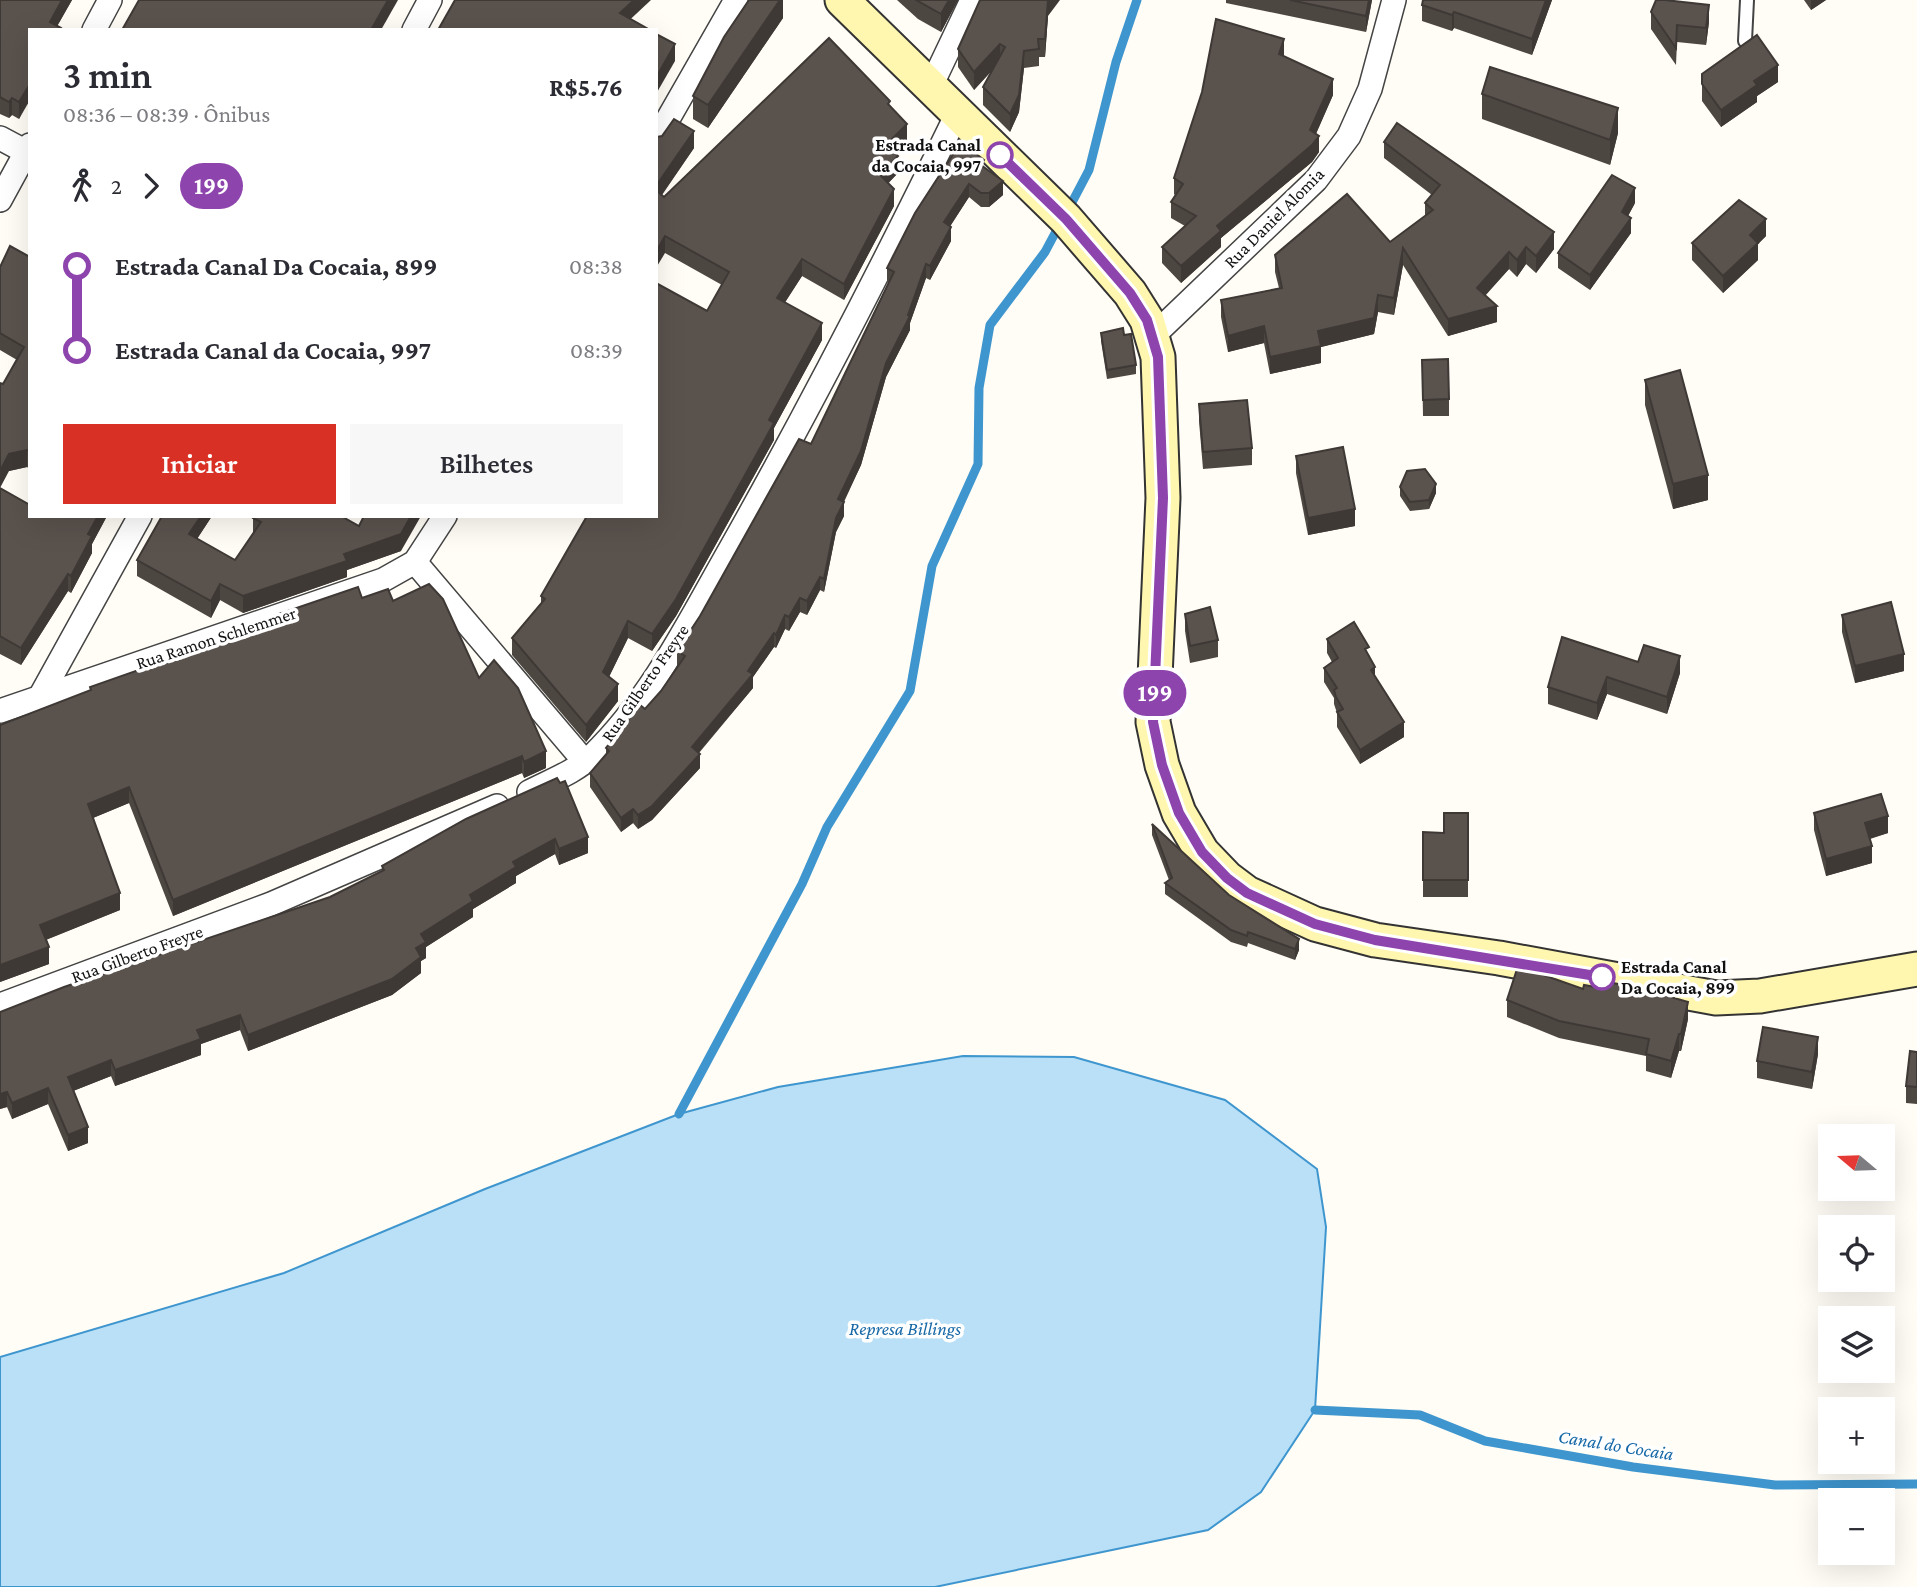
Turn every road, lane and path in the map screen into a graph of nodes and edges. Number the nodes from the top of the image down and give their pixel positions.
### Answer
1 (110, 0) edge
2 (430, 0) edge
3 (736, 0) edge
4 (842, 0) edge
5 (972, 0) edge
6 (1394, 0) edge
7 (1747, 0) edge
8 (94, 28) edge
9 (415, 28) edge
10 (1745, 41) edge
11 (931, 86) junction
12 (957, 114) junction
13 (658, 136) edge
14 (0, 138) edge
15 (28, 150) edge
16 (28, 152) edge
17 (0, 200) edge
18 (1152, 337) junction
19 (139, 518) edge
20 (444, 518) edge
21 (415, 562) junction
22 (41, 695) junction
23 (0, 711) edge
24 (585, 762) junction
25 (1917, 970) edge
26 (0, 1005) edge

1 - 8 street
2 - 9 street
3 - 13 street
4 - 11 main road
5 - 11 street
6 - 18 street, Rua Daniel Alomia
7 - 10 lane
11 - 12 main road
12 - 18 main road
12 - 24 street, Rua Gilberto Freyre
14 - 15 street
16 - 17 street
18 - 25 main road
19 - 22 street
20 - 21 street, Rua Ramon Schlemmer
21 - 22 street, Rua Ramon Schlemmer
21 - 24 street
22 - 23 street, Rua Ramon Schlemmer
24 - 26 street, Rua Gilberto Freyre

